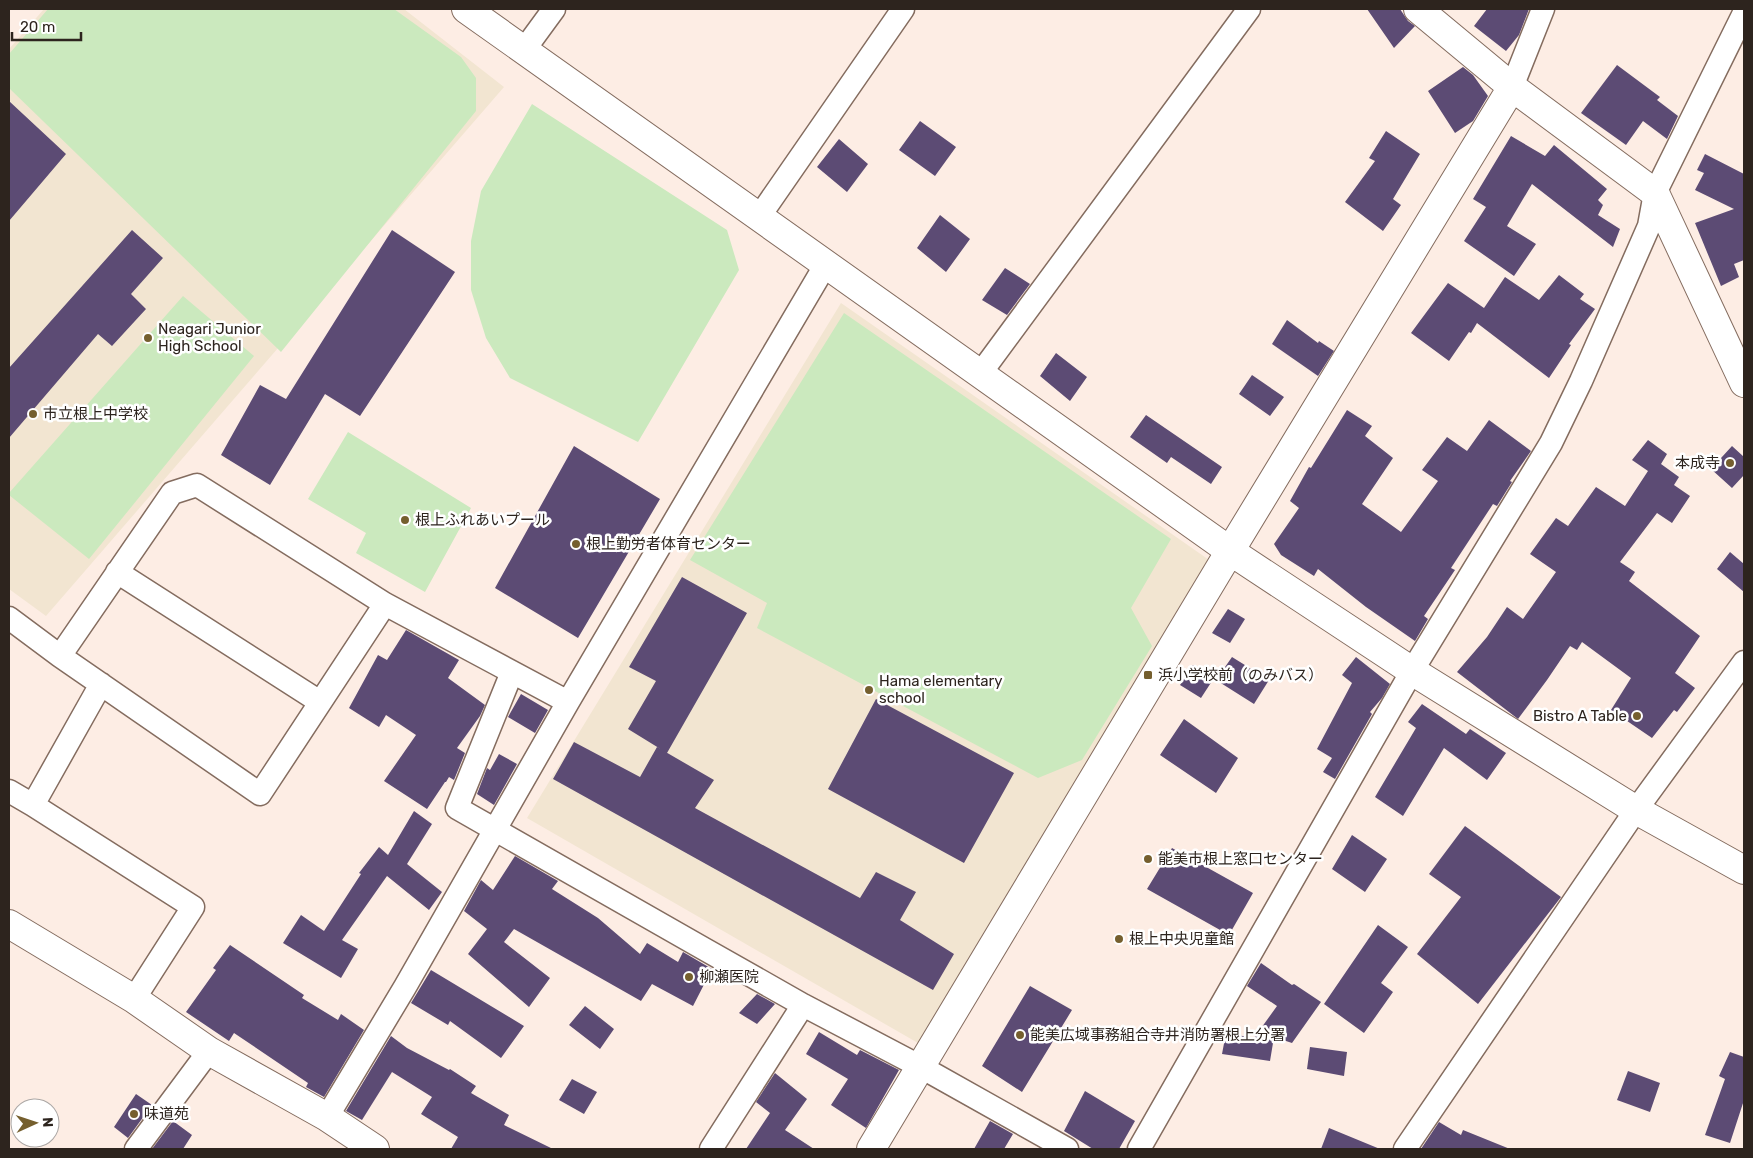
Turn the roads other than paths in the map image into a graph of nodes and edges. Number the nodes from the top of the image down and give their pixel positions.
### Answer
1 (466, 9) edge
2 (554, 9) edge
3 (903, 9) edge
4 (1249, 9) edge
5 (1418, 9) edge
6 (1543, 9) edge
7 (1744, 13) edge
8 (524, 50) junction
9 (1512, 87) junction
10 (1655, 193) junction
11 (760, 217) junction
12 (826, 264) junction
13 (980, 374) junction
14 (1744, 383) edge
15 (1230, 551) junction
16 (118, 572) junction
17 (385, 604) junction
18 (9, 618) edge
19 (60, 656) junction
20 (1744, 662) edge
21 (1412, 671) junction
22 (512, 672) junction
23 (101, 684) junction
24 (320, 702) junction
25 (568, 702) junction
26 (9, 791) edge
27 (33, 805) junction
28 (1636, 810) junction
29 (495, 829) junction
30 (1744, 870) edge
31 (9, 924) edge
32 (134, 999) junction
33 (803, 1005) junction
34 (208, 1051) junction
35 (921, 1067) junction
36 (328, 1117) junction
37 (136, 1149) edge
38 (375, 1149) edge
39 (711, 1149) edge
40 (871, 1149) edge
41 (1067, 1149) edge
42 (1139, 1149) edge
43 (1404, 1149) edge

1 - 8 street
2 - 8 street
3 - 11 street
4 - 13 street
5 - 9 street
6 - 9 street
7 - 10 street
8 - 11 street
9 - 10 street
9 - 15 street
10 - 14 street
10 - 21 street
11 - 12 street
12 - 13 street
12 - 25 street
13 - 15 street
15 - 21 street
15 - 35 street
16 - 17 street
16 - 19 street
16 - 24 street
17 - 22 street
17 - 24 street
18 - 19 street
19 - 23 street
20 - 28 street
21 - 28 street
21 - 42 street
22 - 25 street
22 - 29 street
23 - 24 street
23 - 27 street
25 - 29 street
26 - 27 street
27 - 32 street
28 - 30 street
28 - 43 street
29 - 33 street
29 - 36 street
31 - 32 street
32 - 34 street
33 - 35 street
33 - 39 street
34 - 36 street
34 - 37 street
35 - 40 street
35 - 41 street
36 - 38 street

